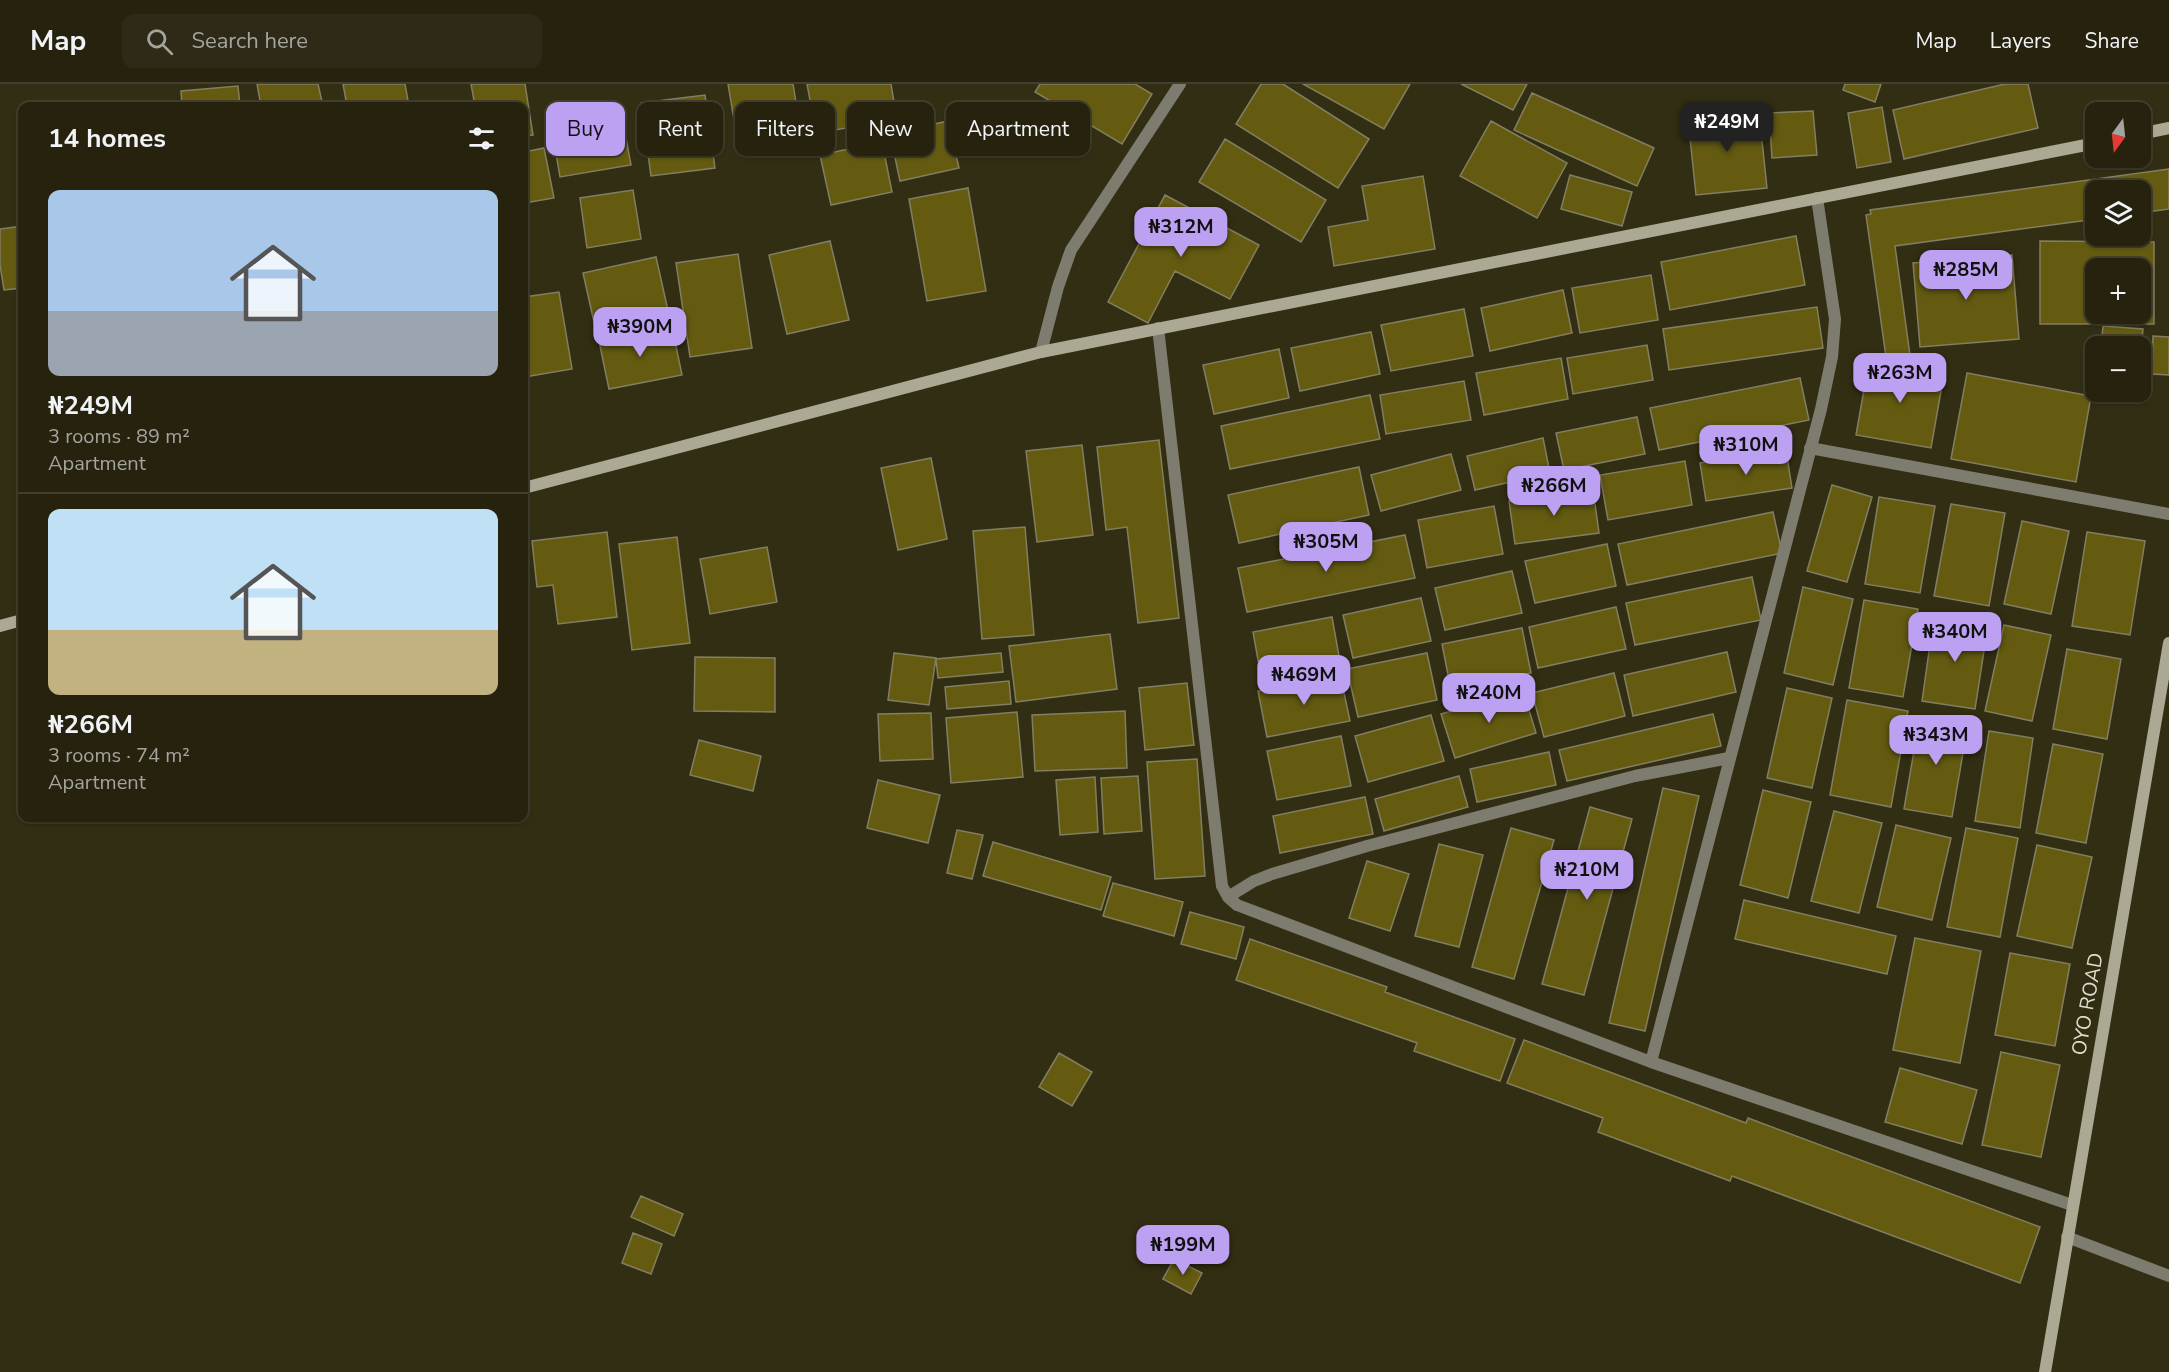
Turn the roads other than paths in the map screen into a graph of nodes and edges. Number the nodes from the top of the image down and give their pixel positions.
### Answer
1 (1180, 84) edge
2 (2169, 128) edge
3 (2151, 132) edge
4 (2085, 145) edge
5 (1817, 198) junction
6 (1158, 328) junction
7 (1041, 352) junction
8 (1810, 448) junction
9 (528, 487) edge
10 (2169, 514) edge
11 (18, 621) edge
12 (0, 626) edge
13 (2169, 643) edge
14 (1729, 758) junction
15 (1228, 897) junction
16 (1651, 1062) junction
17 (2072, 1206) junction
18 (2067, 1237) junction
19 (2169, 1276) edge
20 (2045, 1372) edge

1 - 7 street
2 - 3 main road
4 - 5 main road
5 - 6 main road
5 - 8 street
6 - 7 main road
6 - 15 street
7 - 9 main road
8 - 10 street
8 - 14 street
11 - 12 main road
13 - 17 main road, OYO ROAD
14 - 15 street
14 - 16 street
15 - 16 street
16 - 17 street
17 - 18 main road, OYO ROAD
18 - 19 street
18 - 20 main road, OYO ROAD

